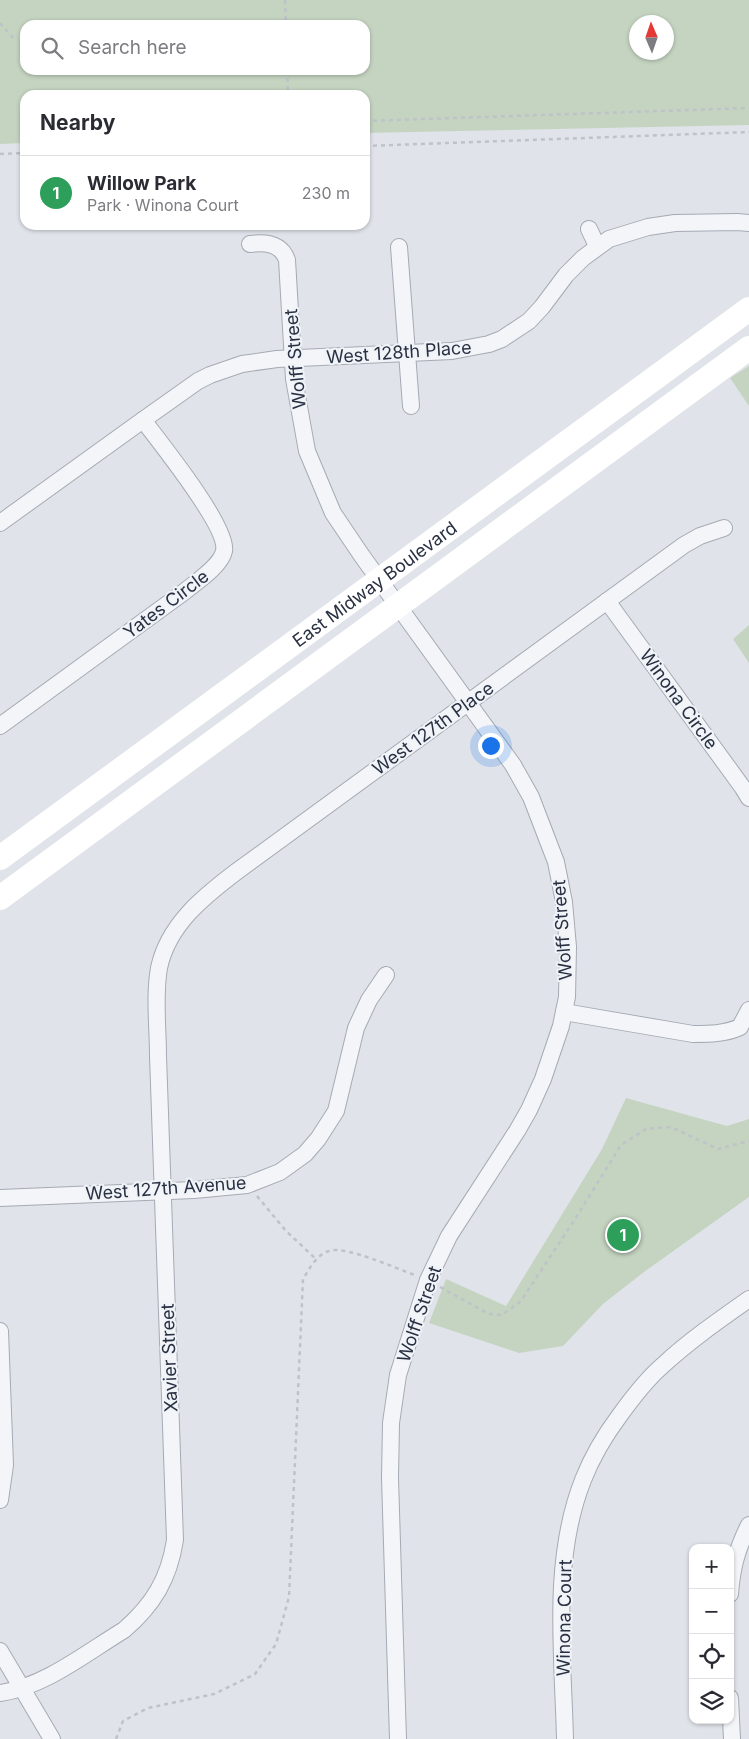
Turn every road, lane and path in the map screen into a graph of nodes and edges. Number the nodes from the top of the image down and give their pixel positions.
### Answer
1 (285, 0) edge
2 (286, 20) edge
3 (1, 24) edge
4 (14, 39) dead end
5 (287, 75) edge
6 (288, 90) edge
7 (749, 108) edge
8 (370, 121) edge
9 (749, 132) edge
10 (370, 146) edge
11 (20, 153) edge
12 (0, 154) edge
13 (749, 223) edge
14 (589, 229) dead end
15 (250, 244) dead end
16 (597, 246) junction
17 (399, 247) dead end
18 (749, 309) edge
19 (749, 348) edge
20 (407, 353) junction
21 (293, 358) junction
22 (411, 406) dead end
23 (143, 420) junction
24 (0, 523) edge
25 (724, 528) dead end
26 (380, 580) junction
27 (607, 601) junction
28 (398, 606) junction
29 (468, 702) junction
30 (0, 726) edge
31 (749, 798) edge
32 (0, 858) edge
33 (0, 898) edge
34 (164, 952) joint
35 (386, 975) dead end
36 (749, 1010) edge
37 (564, 1012) junction
38 (247, 1185) junction
39 (164, 1191) junction
40 (0, 1198) edge
41 (316, 1259) dead end
42 (749, 1299) edge
43 (0, 1331) edge
44 (0, 1500) edge
45 (749, 1525) edge
46 (730, 1589) edge
47 (0, 1651) edge
48 (21, 1688) junction
49 (0, 1693) edge
50 (731, 1724) edge
51 (52, 1739) edge
52 (398, 1739) edge
53 (565, 1739) edge
54 (732, 1739) edge

1 - 2 path
3 - 4 path
5 - 6 path
7 - 8 path
9 - 10 path
11 - 12 path
13 - 16 street, West 128th Place
14 - 16 street
15 - 21 street, Wolff Street
16 - 20 street, West 128th Place
17 - 20 street
18 - 26 main road, East Midway Boulevard
19 - 28 main road, East Midway Boulevard
20 - 21 street, West 128th Place
20 - 22 street
21 - 23 street, West 128th Place
21 - 26 street, Wolff Street
23 - 24 street, West 128th Place
23 - 30 street, Yates Circle
25 - 27 street, West 127th Place
26 - 28 street, Wolff Street
26 - 32 main road, East Midway Boulevard
27 - 29 street, West 127th Place
27 - 31 street, Winona Circle
28 - 29 street, Wolff Street
28 - 33 main road, East Midway Boulevard
29 - 34 street, West 127th Place
29 - 37 street, Wolff Street
34 - 39 street, Xavier Street
35 - 38 street, West 127th Avenue
36 - 37 street
37 - 52 street, Wolff Street
38 - 39 street, West 127th Avenue
38 - 41 path
39 - 40 street, West 127th Avenue
39 - 48 street, Xavier Street
42 - 53 street, Winona Court
43 - 44 street
45 - 46 street
47 - 48 street
48 - 49 street, Xavier Street
48 - 51 street
50 - 54 street

